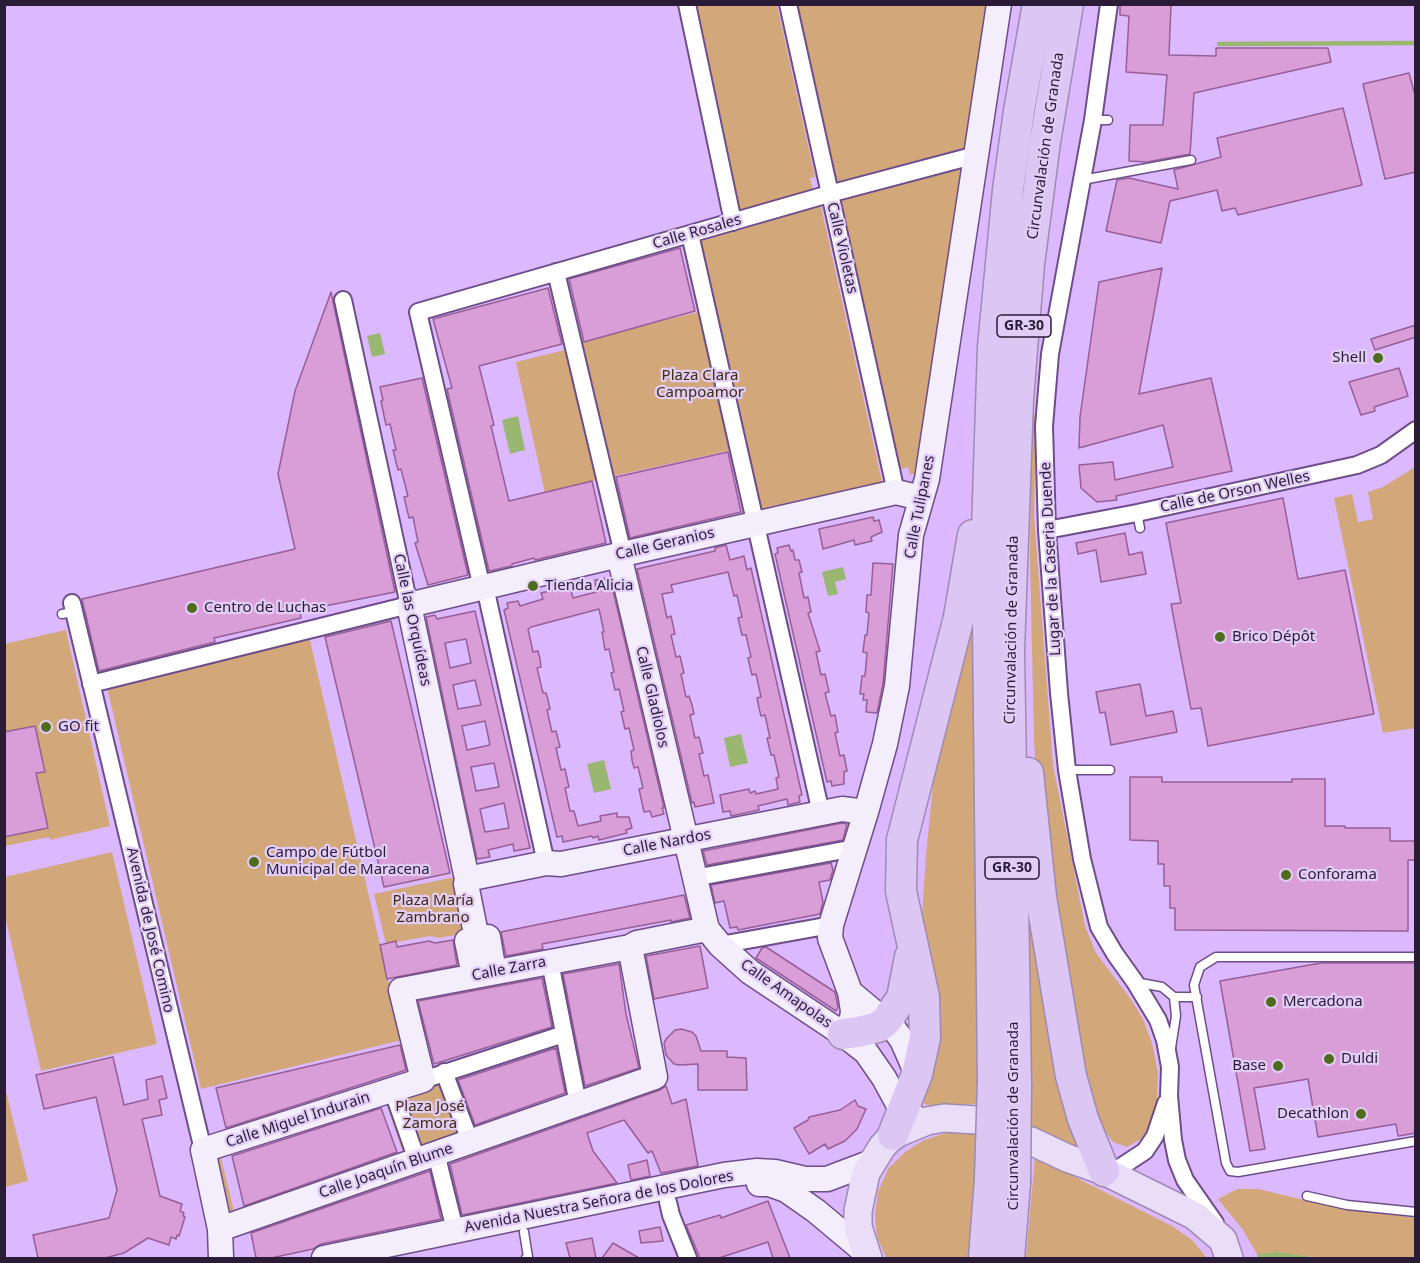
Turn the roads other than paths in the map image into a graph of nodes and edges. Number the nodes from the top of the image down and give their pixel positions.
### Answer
1 (687, 4) edge
2 (788, 4) edge
3 (999, 4) edge
4 (1038, 4) edge
5 (1068, 4) edge
6 (1109, 4) edge
7 (976, 155) junction
8 (1191, 160) dead end
9 (1082, 180) junction
10 (830, 194) junction
11 (733, 222) junction
12 (690, 234) junction
13 (556, 272) junction
14 (343, 300) dead end
15 (1416, 430) edge
16 (989, 459) junction
17 (896, 492) junction
18 (921, 498) junction
19 (756, 523) junction
20 (1047, 530) junction
21 (621, 554) junction
22 (484, 587) junction
23 (409, 605) junction
24 (69, 610) dead end
25 (1009, 650) junction
26 (91, 684) junction
27 (1067, 770) junction
28 (1110, 770) dead end
29 (866, 812) junction
30 (820, 813) junction
31 (685, 840) junction
32 (855, 848) junction
33 (546, 863) junction
34 (694, 878) junction
35 (467, 879) junction
36 (831, 925) junction
37 (714, 937) junction
38 (911, 942) junction
39 (630, 947) junction
40 (1416, 957) edge
41 (550, 962) junction
42 (484, 974) junction
43 (1135, 982) junction
44 (850, 993) junction
45 (1174, 997) junction
46 (1197, 997) junction
47 (885, 1021) junction
48 (564, 1034) junction
49 (843, 1034) junction
50 (1168, 1057) junction
51 (917, 1074) junction
52 (433, 1076) junction
53 (1004, 1083) junction
54 (392, 1089) junction
55 (1169, 1096) junction
56 (578, 1104) junction
57 (977, 1120) dead end
58 (907, 1122) junction
59 (470, 1141) junction
60 (1031, 1141) dead end
61 (1416, 1141) edge
62 (203, 1150) junction
63 (426, 1157) junction
64 (872, 1162) junction
65 (1107, 1173) junction
66 (1003, 1181) junction
67 (1307, 1196) dead end
68 (668, 1202) junction
69 (1416, 1212) edge
70 (220, 1229) junction
71 (455, 1230) junction
72 (524, 1232) junction
73 (1226, 1249) edge
74 (866, 1255) edge
75 (221, 1258) edge
76 (324, 1258) edge
77 (398, 1258) edge
78 (526, 1258) edge
79 (688, 1258) edge
80 (984, 1258) edge
81 (1009, 1258) edge

1 - 11 street
2 - 10 street, Calle Violetas
3 - 7 street, Calle Tulipanes
4 - 16 highway, Circunvalación de Granada / GR-30
5 - 25 highway, Circunvalación de Granada / GR-30
6 - 9 street, Lugar de la Caseria Duende
7 - 10 street, Calle Rosales
7 - 18 street, Calle Tulipanes
8 - 9 lane
9 - 20 street, Lugar de la Caseria Duende
10 - 11 street, Calle Rosales
10 - 17 street, Calle Violetas
11 - 12 street, Calle Rosales
12 - 13 street, Calle Rosales
12 - 19 street
13 - 21 street
13 - 22 street, Calle Rosales
14 - 23 street, Calle las Orquídeas
15 - 20 street, Calle de Orson Welles
16 - 38 highway
16 - 53 highway, Circunvalación de Granada / GR-30
17 - 18 street, Calle Geranios
17 - 19 street, Calle Geranios
18 - 29 street, Calle Tulipanes
19 - 21 street, Calle Geranios
19 - 30 street
20 - 27 street, Lugar de la Caseria Duende
21 - 22 street, Calle Geranios
21 - 31 street, Calle Gladiolos
22 - 23 street, Calle Geranios
22 - 33 street
23 - 26 street
23 - 35 street, Calle las Orquídeas
24 - 26 street, Avenida de José Comino
25 - 53 highway, Circunvalación de Granada / GR-30
25 - 65 highway
26 - 62 street, Avenida de José Comino
27 - 28 lane
27 - 43 street, Lugar de la Caseria Duende
29 - 30 street, Calle Nardos
29 - 32 street, Calle Tulipanes
30 - 31 street, Calle Nardos
31 - 33 street, Calle Nardos
31 - 34 street
32 - 34 street
32 - 36 street, Calle Tulipanes
33 - 35 street, Calle Nardos
34 - 37 street
35 - 42 street, Calle las Orquídeas
36 - 37 street
36 - 44 street, Calle Tulipanes
37 - 39 street, Calle Zarra
37 - 49 street, Calle Amapolas
38 - 47 highway
38 - 51 highway
39 - 41 street, Calle Zarra
39 - 56 street, Calle Joaquín Blume
40 - 46 lane
41 - 42 street, Calle Zarra
41 - 48 street
42 - 52 street, Calle Zarra
43 - 45 lane
43 - 50 street, Lugar de la Caseria Duende
44 - 47 street
44 - 49 street, Calle Tulipanes
45 - 46 lane
45 - 50 lane
46 - 61 lane
47 - 49 highway
47 - 51 street
48 - 52 street, Calle Miguel Indurain
48 - 56 street
49 - 58 street, Calle Amapolas
50 - 55 street, Lugar de la Caseria Duende
51 - 58 highway
52 - 54 street, Calle Miguel Indurain
52 - 59 street
53 - 66 highway, Circunvalación de Granada / GR-30, bridge
54 - 62 street, Calle Miguel Indurain
54 - 63 street
55 - 65 street, Lugar de la Caseria Duende
55 - 73 street, Lugar de la Caseria Duende
56 - 59 street, Calle Joaquín Blume
57 - 58 main road
58 - 64 main road
59 - 63 street, Calle Joaquín Blume
60 - 65 main road
62 - 70 street, Avenida de José Comino
63 - 70 street, Calle Joaquín Blume
63 - 71 street
64 - 71 street, Avenida Nuestra Señora de los Dolores
64 - 74 main road
65 - 73 main road
66 - 80 highway, Circunvalación de Granada / GR-30
66 - 81 highway, Circunvalación de Granada / GR-30
67 - 69 lane
68 - 72 street, Avenida Nuestra Señora de los Dolores
68 - 74 street, Avenida Nuestra Señora de los Dolores
68 - 79 street, Avenida Nuestra Señora de los Dolores
70 - 75 street, Avenida de José Comino
71 - 76 street, Avenida Nuestra Señora de los Dolores
72 - 77 street, Avenida Nuestra Señora de los Dolores
72 - 78 lane

